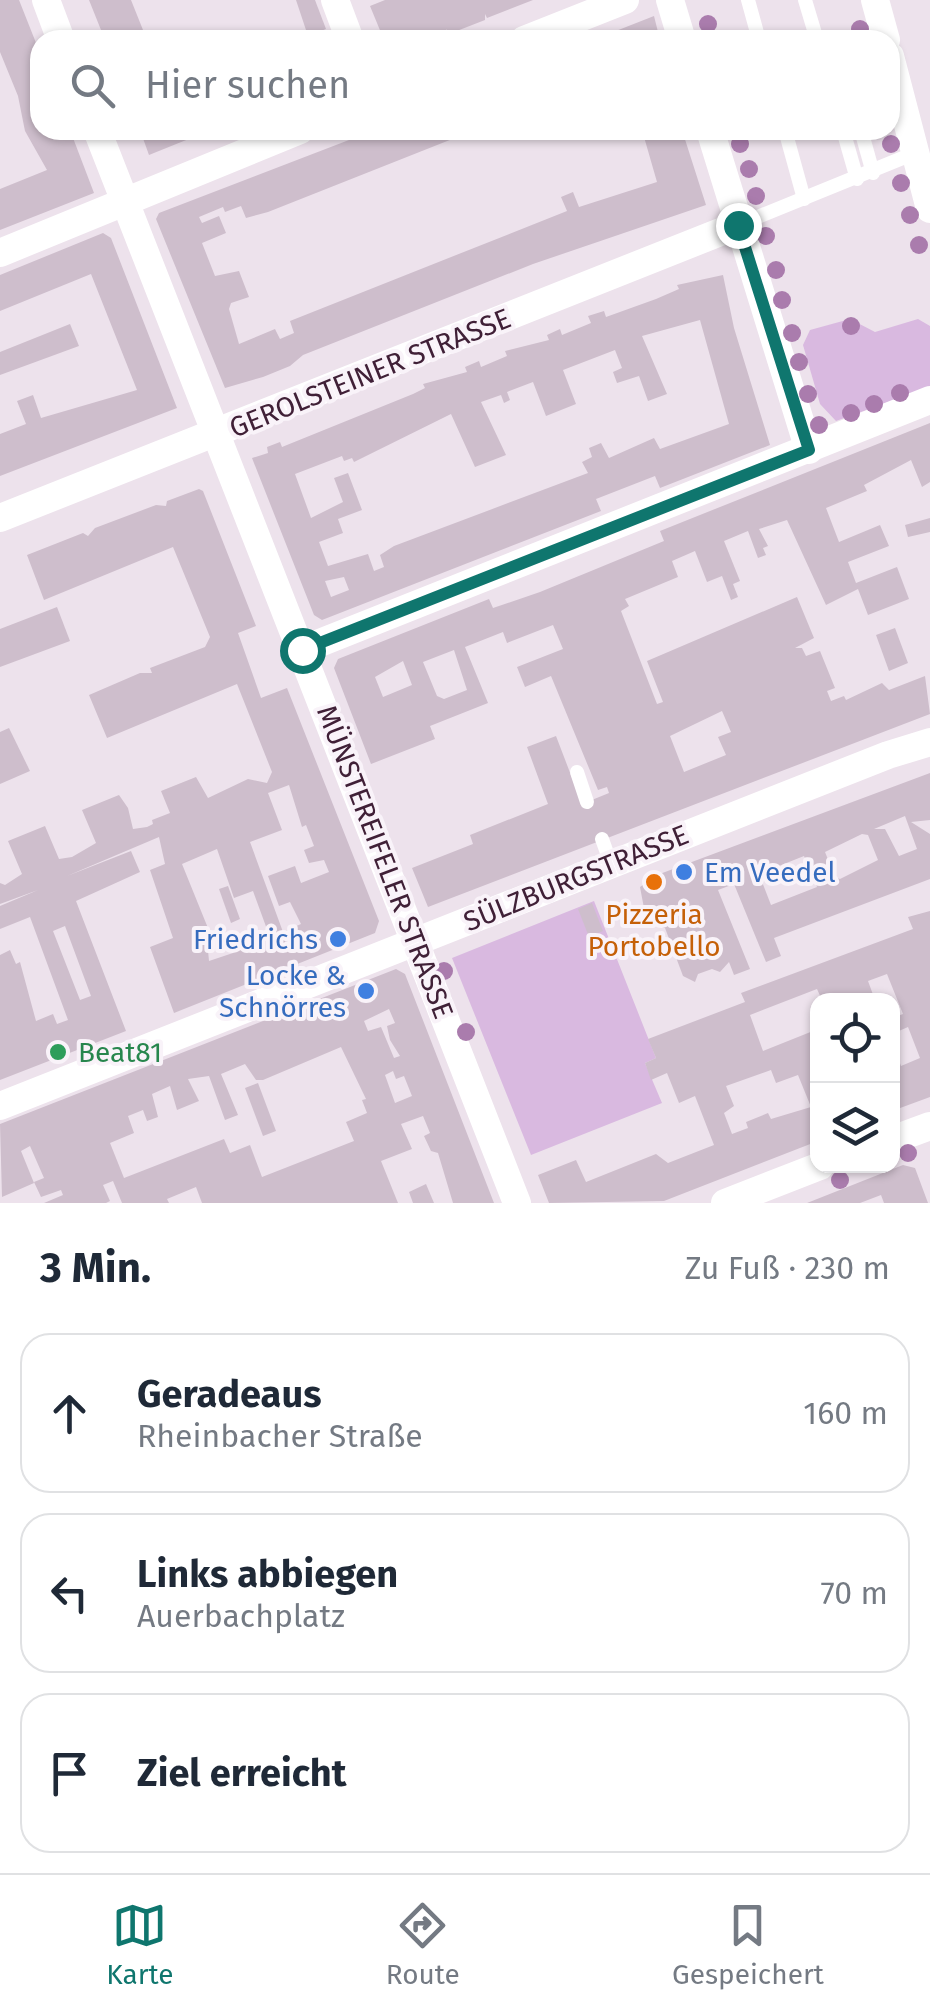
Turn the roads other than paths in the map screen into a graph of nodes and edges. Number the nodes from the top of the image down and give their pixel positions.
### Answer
1 (46, 0) edge
2 (335, 0) edge
3 (625, 0) edge
4 (670, 0) edge
5 (748, 0) edge
6 (805, 0) edge
7 (876, 0) edge
8 (57, 30) edge
9 (346, 30) edge
10 (549, 30) edge
11 (679, 30) edge
12 (757, 30) edge
13 (814, 30) edge
14 (884, 30) edge
15 (900, 84) edge
16 (101, 140) edge
17 (276, 140) edge
18 (713, 140) edge
19 (787, 140) edge
20 (845, 140) edge
21 (865, 140) edge
22 (923, 150) edge
23 (873, 173) junction
24 (856, 179) junction
25 (804, 199) junction
26 (126, 203) junction
27 (930, 209) edge
28 (738, 225) junction
29 (0, 253) edge
30 (930, 400) edge
31 (217, 434) junction
32 (809, 450) junction
33 (0, 518) edge
34 (302, 650) junction
35 (930, 742) edge
36 (577, 772) dead end
37 (588, 802) dead end
38 (416, 942) junction
39 (0, 1106) edge
40 (929, 1131) edge
41 (900, 1138) edge
42 (810, 1170) edge
43 (517, 1203) edge
44 (726, 1203) edge

1 - 8 street
2 - 9 street
3 - 10 street
4 - 11 street
5 - 12 lane
6 - 13 lane
7 - 14 street
15 - 22 street
16 - 26 street, MÜNSTEREIFELER STRASSE
17 - 26 street
18 - 28 street
19 - 25 lane
20 - 24 lane
21 - 23 lane
22 - 23 lane
22 - 27 street
23 - 24 lane
24 - 25 lane
25 - 28 lane
26 - 29 street
26 - 31 street, MÜNSTEREIFELER STRASSE
28 - 31 street, GEROLSTEINER STRASSE
28 - 32 street
30 - 32 street
31 - 33 street, GEROLSTEINER STRASSE
31 - 34 street, MÜNSTEREIFELER STRASSE
32 - 34 street
34 - 38 street, MÜNSTEREIFELER STRASSE
35 - 38 street, SÜLZBURGSTRASSE
36 - 37 lane
38 - 39 street, SÜLZBURGSTRASSE
38 - 43 street, MÜNSTEREIFELER STRASSE
40 - 41 street
42 - 44 street

